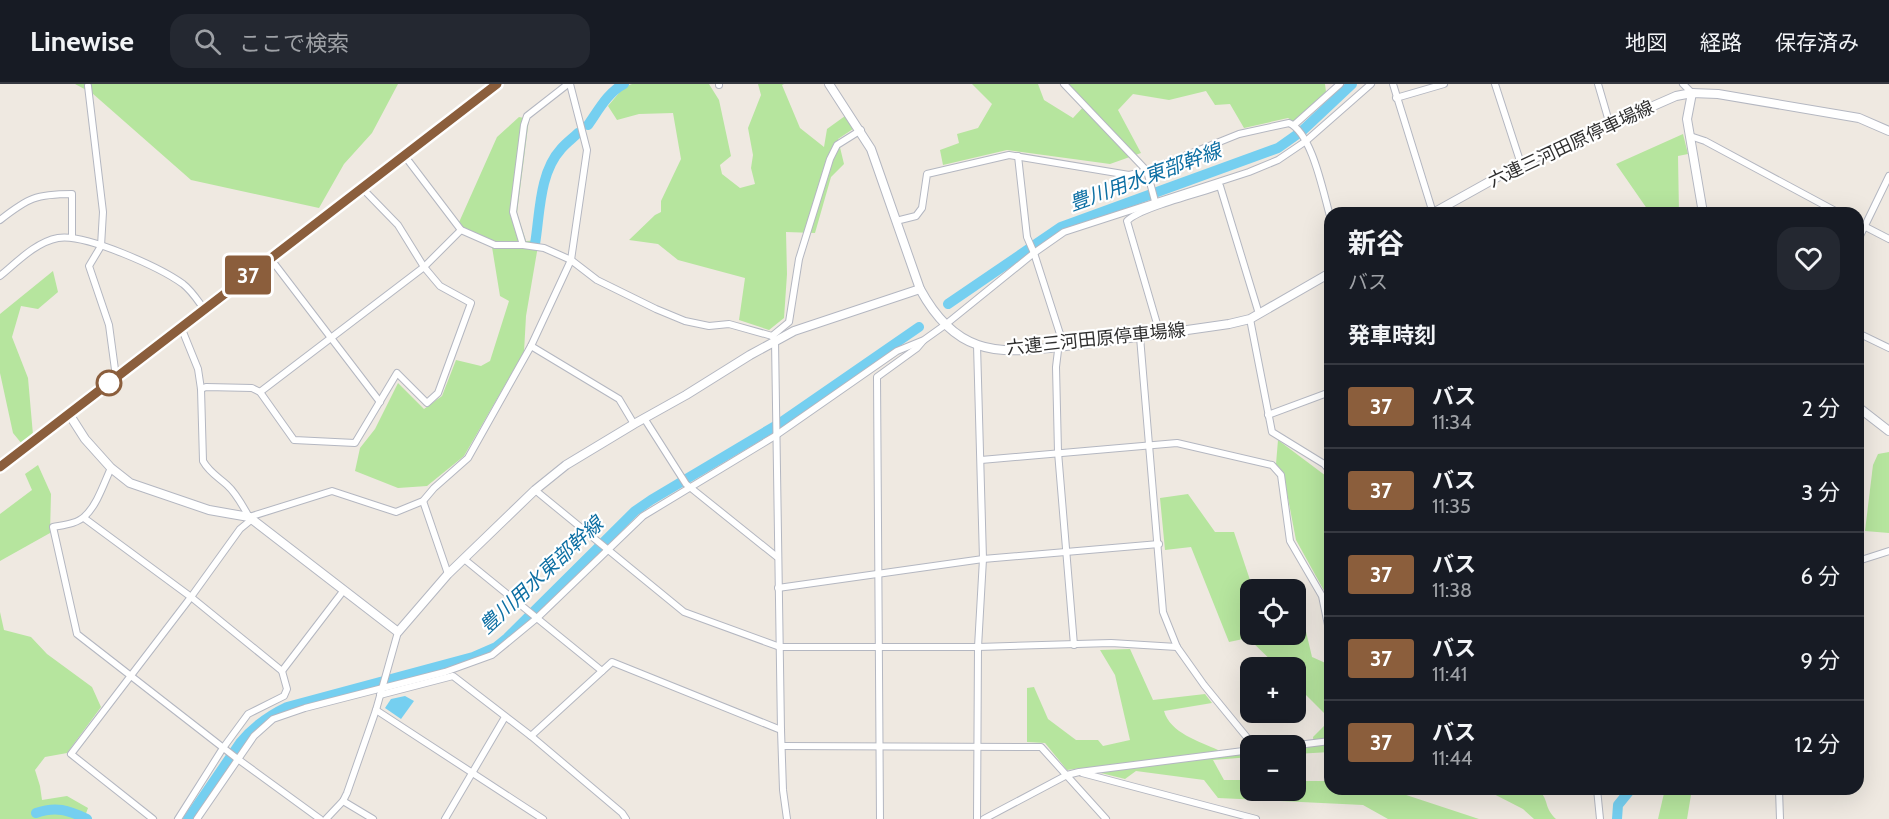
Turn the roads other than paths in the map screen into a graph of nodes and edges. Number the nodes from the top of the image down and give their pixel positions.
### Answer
1 (569, 84) edge
2 (828, 84) edge
3 (1064, 84) edge
4 (1340, 84) edge
5 (1371, 84) edge
6 (1393, 84) edge
7 (1444, 84) edge
8 (1495, 84) edge
9 (1598, 84) edge
10 (1683, 84) edge
11 (495, 85) edge
12 (88, 86) dead end
13 (1691, 89) edge
14 (1396, 98) junction
15 (1294, 125) junction
16 (1610, 125) junction
17 (861, 130) junction
18 (1889, 131) edge
19 (1690, 136) junction
20 (1306, 141) junction
21 (404, 155) junction
22 (1018, 156) junction
23 (1521, 164) junction
24 (1146, 171) junction
25 (1889, 176) edge
26 (362, 188) junction
27 (1156, 204) junction
28 (1327, 207) edge
29 (1431, 207) edge
30 (1444, 207) edge
31 (1702, 207) edge
32 (1828, 207) edge
33 (0, 220) edge
34 (896, 221) junction
35 (1864, 221) edge
36 (1864, 226) edge
37 (461, 230) junction
38 (72, 237) junction
39 (1889, 239) edge
40 (523, 245) junction
41 (101, 246) junction
42 (1034, 253) junction
43 (270, 258) junction
44 (571, 260) junction
45 (424, 267) junction
46 (0, 276) edge
47 (1324, 276) edge
48 (920, 289) junction
49 (204, 309) junction
50 (1259, 314) junction
51 (1250, 319) junction
52 (945, 325) junction
53 (181, 327) junction
54 (1160, 334) junction
55 (1864, 336) edge
56 (1140, 337) junction
57 (332, 338) junction
58 (773, 338) junction
59 (924, 340) junction
60 (977, 345) junction
61 (531, 346) junction
62 (1058, 347) junction
63 (1889, 348) edge
64 (116, 378) junction
65 (201, 389) junction
66 (260, 392) junction
67 (1324, 394) edge
68 (380, 402) junction
69 (1864, 412) edge
70 (69, 414) junction
71 (1268, 415) junction
72 (644, 418) junction
73 (634, 423) junction
74 (1889, 431) edge
75 (776, 434) junction
76 (1150, 446) junction
77 (1058, 452) junction
78 (981, 460) junction
79 (1324, 464) edge
80 (1, 465) edge
81 (111, 468) junction
82 (688, 486) junction
83 (535, 490) junction
84 (423, 501) junction
85 (84, 518) junction
86 (250, 518) junction
87 (1159, 544) junction
88 (607, 550) junction
89 (1889, 551) edge
90 (1066, 553) junction
91 (777, 557) junction
92 (464, 559) junction
93 (983, 559) junction
94 (1864, 559) edge
95 (448, 574) junction
96 (879, 574) junction
97 (778, 588) junction
98 (344, 590) junction
99 (190, 597) junction
100 (1324, 606) edge
101 (536, 617) junction
102 (398, 632) junction
103 (1074, 645) junction
104 (1177, 646) junction
105 (780, 647) junction
106 (879, 647) junction
107 (978, 647) junction
108 (282, 671) junction
109 (602, 671) junction
110 (131, 675) junction
111 (382, 690) junction
112 (376, 710) junction
113 (505, 717) junction
114 (781, 730) junction
115 (1245, 735) edge
116 (531, 736) junction
117 (1324, 742) edge
118 (1306, 744) edge
119 (782, 746) junction
120 (879, 747) junction
121 (978, 747) junction
122 (225, 749) junction
123 (1240, 751) edge
124 (237, 758) junction
125 (1079, 772) junction
126 (473, 774) junction
127 (1067, 775) junction
128 (1598, 795) edge
129 (1779, 795) edge
130 (343, 801) junction
131 (153, 819) edge
132 (178, 819) edge
133 (197, 819) edge
134 (320, 819) edge
135 (326, 819) edge
136 (374, 819) edge
137 (445, 819) edge
138 (543, 819) edge
139 (626, 819) edge
140 (787, 819) edge
141 (880, 819) edge
142 (977, 819) edge
143 (984, 819) edge
144 (1106, 819) edge
145 (1256, 819) edge
146 (1600, 819) edge
147 (1780, 819) edge

1 - 40 street
1 - 44 street
2 - 17 street, 六連三河田原停車場線
3 - 24 street
4 - 15 street
5 - 20 street
6 - 14 street
7 - 14 street
8 - 23 street
9 - 16 street
10 - 13 street
11 - 21 highway
12 - 41 street
13 - 16 street, 六連三河田原停車場線
13 - 18 street, 六連三河田原停車場線
13 - 19 street
14 - 29 street
15 - 20 street
15 - 24 street
16 - 23 street, 六連三河田原停車場線
17 - 34 street, 六連三河田原停車場線
17 - 58 street
19 - 31 street
19 - 32 street
20 - 27 street
20 - 28 street
21 - 26 highway
21 - 37 street
22 - 24 street
22 - 34 street
22 - 42 street
23 - 30 street, 六連三河田原停車場線
24 - 27 street
25 - 35 street
26 - 43 highway
26 - 45 street
27 - 42 street
27 - 50 street
27 - 54 street
33 - 38 street
34 - 48 street, 六連三河田原停車場線
36 - 39 street
37 - 40 street
37 - 45 street
38 - 41 street
38 - 46 street
40 - 44 street
41 - 49 street
41 - 64 street
42 - 52 street
42 - 62 street
43 - 49 highway
43 - 57 street
44 - 58 street
44 - 61 street
45 - 57 street
45 - 68 street
47 - 50 street, 六連三河田原停車場線
48 - 52 street, 六連三河田原停車場線
48 - 58 street
49 - 53 highway
50 - 51 street, 六連三河田原停車場線
51 - 54 street, 六連三河田原停車場線
51 - 71 street
52 - 59 street
52 - 60 street, 六連三河田原停車場線
53 - 64 highway
53 - 65 street
54 - 56 street, 六連三河田原停車場線
55 - 63 street
56 - 62 street, 六連三河田原停車場線
56 - 76 street
57 - 66 street
57 - 68 street
58 - 72 street
58 - 75 street
59 - 75 street
59 - 96 street
60 - 62 street, 六連三河田原停車場線
60 - 78 street
61 - 73 street
61 - 84 street
62 - 77 street
64 - 70 highway
65 - 66 street
65 - 86 street
66 - 68 street
67 - 71 street
69 - 74 street
70 - 80 highway
70 - 81 street
71 - 79 street
72 - 73 street
72 - 82 street
73 - 83 street
75 - 82 street
75 - 91 street
76 - 77 street
76 - 87 street
76 - 100 street
77 - 78 street
77 - 90 street
78 - 93 street
81 - 85 street
81 - 86 street
82 - 88 street
82 - 91 street
83 - 88 street
83 - 92 street
84 - 86 street
84 - 95 street
85 - 99 street
85 - 110 street
86 - 98 street
86 - 99 street
87 - 90 street
87 - 104 street
88 - 101 street
88 - 105 street
89 - 94 street
90 - 93 street
90 - 103 street
91 - 97 street
92 - 95 street
92 - 101 street
93 - 96 street
93 - 107 street
95 - 102 street
96 - 97 street
96 - 106 street
97 - 105 street
98 - 102 street
98 - 108 street
99 - 108 street
99 - 110 street
101 - 109 street
101 - 111 street
102 - 111 street
103 - 104 street
103 - 107 street
104 - 115 street
105 - 106 street
105 - 114 street
106 - 107 street
106 - 120 street
107 - 121 street
108 - 122 street
109 - 114 street
109 - 116 street
110 - 122 street
110 - 131 street
111 - 112 street
111 - 113 street
111 - 124 street
112 - 126 street
112 - 130 street
113 - 116 street
113 - 126 street
114 - 119 street
116 - 139 street
117 - 118 street
119 - 120 street
119 - 140 street
120 - 121 street
120 - 141 street
121 - 127 street
121 - 142 street
122 - 124 street
122 - 132 street
123 - 125 street
124 - 133 street
124 - 134 street
125 - 127 street
125 - 145 street
126 - 137 street
126 - 138 street
127 - 143 street
127 - 144 street
128 - 146 street
129 - 147 street
130 - 135 street
130 - 136 street

